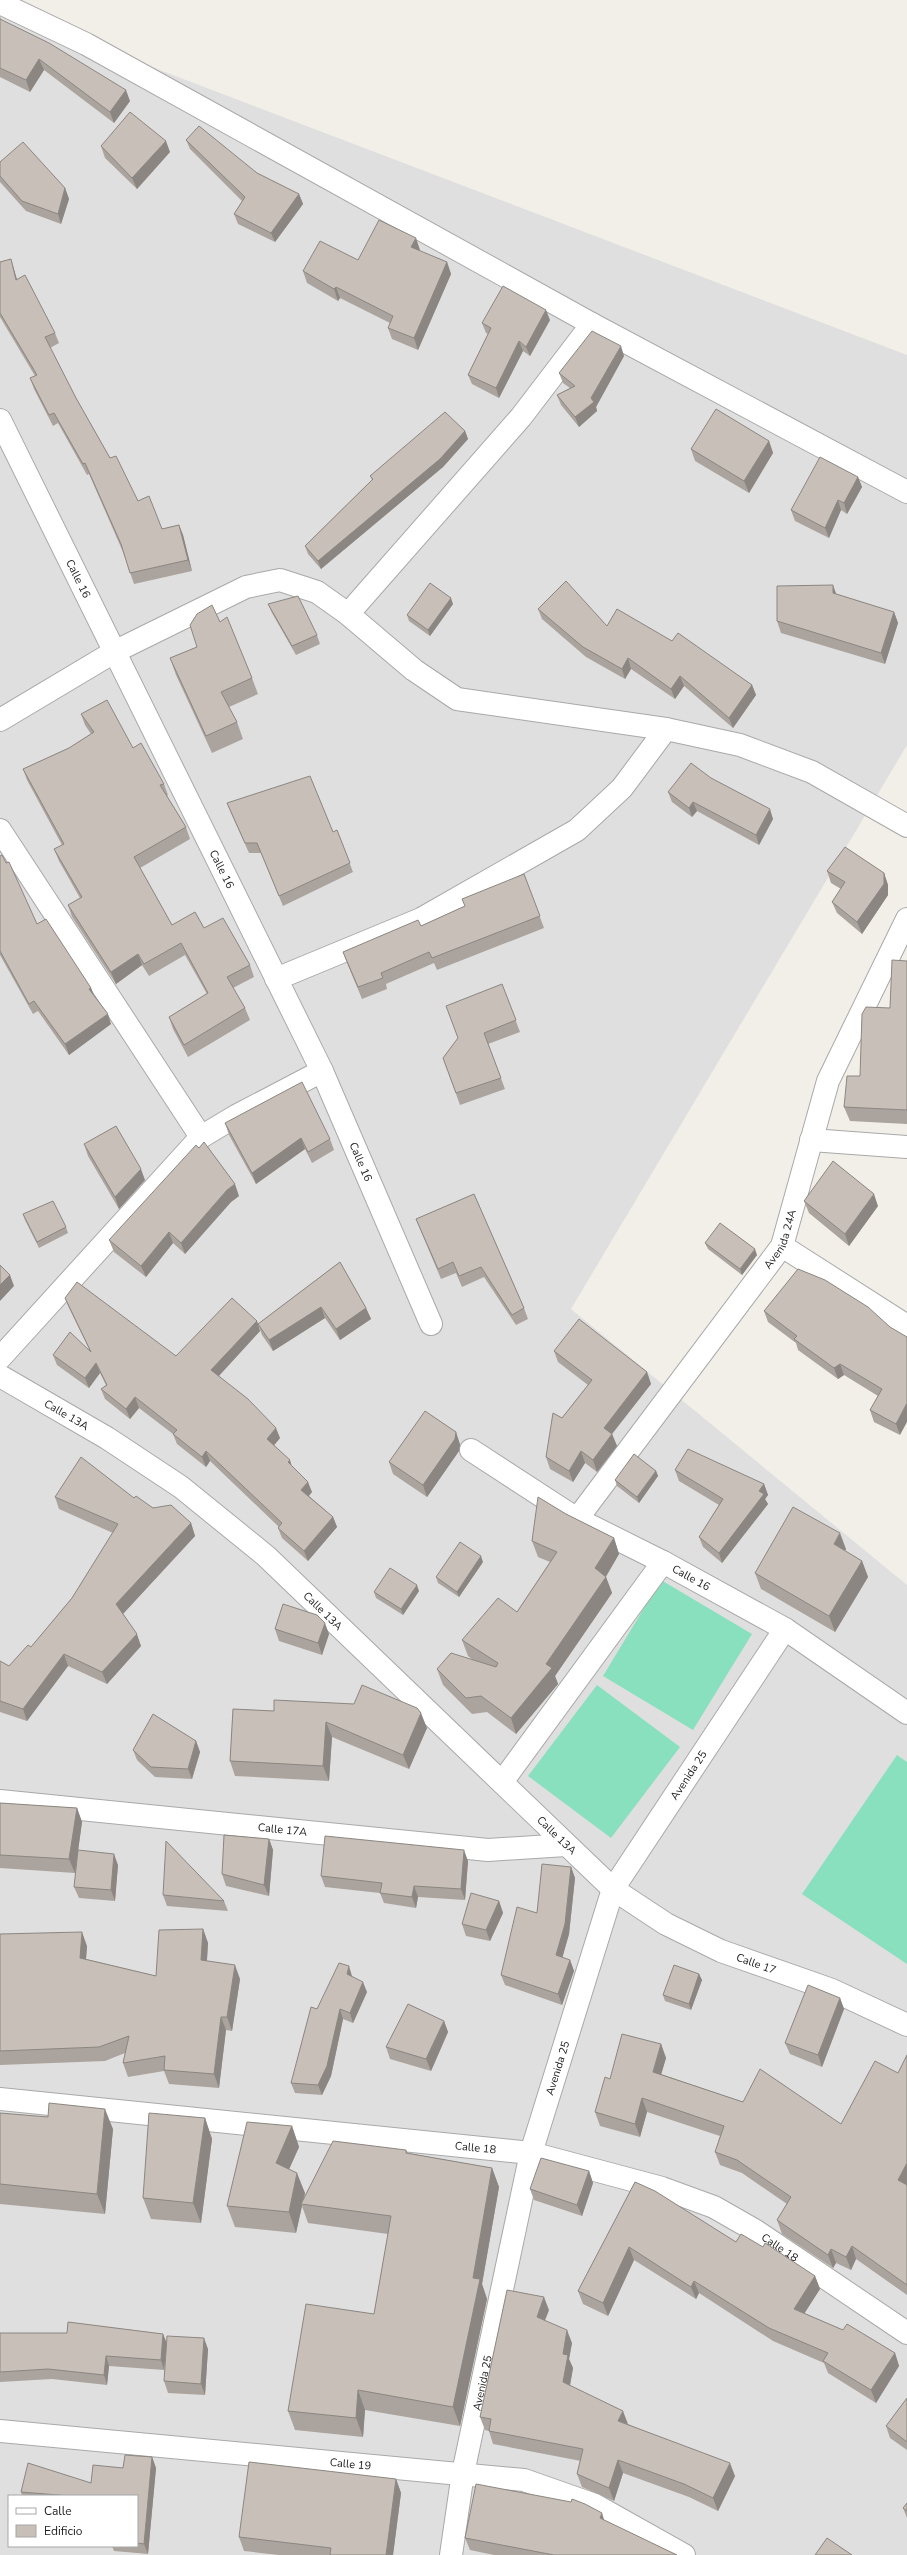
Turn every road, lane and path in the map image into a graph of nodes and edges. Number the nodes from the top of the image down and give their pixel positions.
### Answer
1 (0, 3) edge
2 (592, 324) junction
3 (0, 420) edge
4 (907, 492) edge
5 (348, 614) junction
6 (114, 652) junction
7 (0, 720) edge
8 (666, 729) junction
9 (907, 826) edge
10 (0, 830) edge
11 (907, 918) edge
12 (276, 979) junction
13 (322, 1071) junction
14 (200, 1137) junction
15 (811, 1140) junction
16 (907, 1148) edge
17 (782, 1246) junction
18 (431, 1324) dead end
19 (907, 1326) edge
20 (0, 1358) edge
21 (0, 1376) edge
22 (470, 1450) dead end
23 (577, 1518) junction
24 (663, 1562) junction
25 (785, 1630) junction
26 (907, 1713) edge
27 (502, 1782) junction
28 (0, 1801) edge
29 (566, 1845) junction
30 (613, 1889) junction
31 (907, 2025) edge
32 (0, 2099) edge
33 (531, 2153) junction
34 (907, 2333) edge
35 (0, 2431) edge
36 (463, 2473) junction
37 (450, 2555) edge
38 (684, 2555) edge

1 - 2 street
2 - 4 street
2 - 5 street
3 - 6 street, Calle 16
5 - 6 street
5 - 8 street
6 - 7 street
6 - 12 street, Calle 16
8 - 9 street
8 - 12 street
10 - 14 street
11 - 15 street, Avenida 24A
12 - 13 street, Calle 16
13 - 14 street
13 - 18 street, Calle 16
14 - 20 street
15 - 16 street
15 - 17 street, Avenida 24A
17 - 19 street
17 - 23 street, Avenida 24A
21 - 27 street, Calle 13A
22 - 23 street, Calle 16
23 - 24 street, Calle 16
24 - 25 street, Calle 16
24 - 27 street
25 - 26 street, Calle 16
25 - 30 street, Avenida 25
27 - 29 street, Calle 13A
28 - 29 street, Calle 17A
29 - 30 street, Calle 13A
30 - 31 street, Calle 17
30 - 33 street, Avenida 25
32 - 33 street, Calle 18
33 - 34 street, Calle 18
33 - 36 street, Avenida 25
35 - 36 street, Calle 19
36 - 37 street, Avenida 25
36 - 38 street, Calle 19

